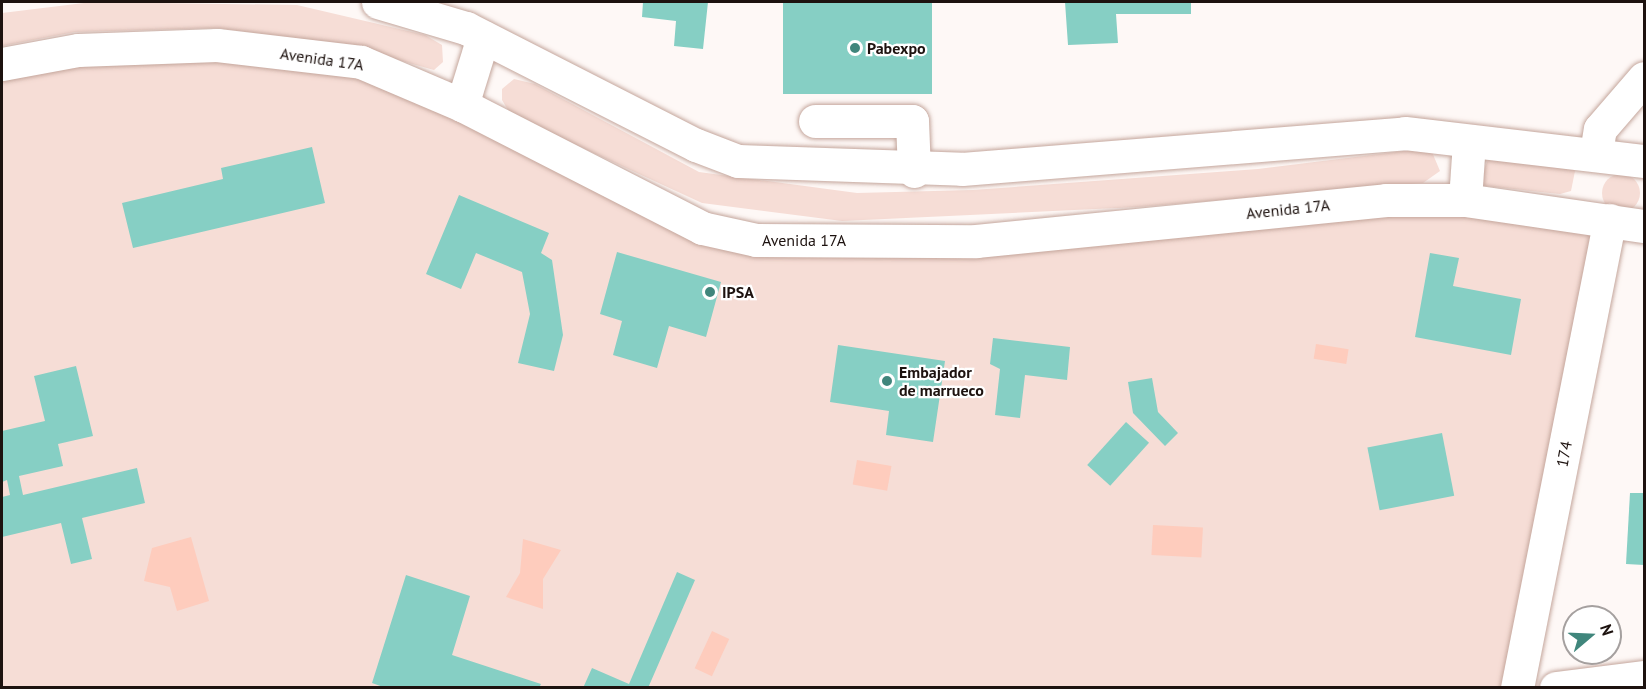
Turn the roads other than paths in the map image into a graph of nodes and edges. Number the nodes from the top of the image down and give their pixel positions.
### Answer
1 (378, 2) edge
2 (483, 37) junction
3 (2, 64) edge
4 (1644, 78) edge
5 (462, 105) junction
6 (816, 121) dead end
7 (1469, 141) junction
8 (1596, 153) junction
9 (1644, 162) edge
10 (914, 171) junction
11 (1465, 200) junction
12 (1610, 220) junction
13 (1644, 226) edge
14 (1644, 677) edge
15 (1517, 687) edge
16 (1556, 687) edge

1 - 2 main road
2 - 5 main road
2 - 10 main road
3 - 5 main road, Avenida 17A
4 - 8 main road
5 - 11 main road, Avenida 17A
6 - 10 main road
7 - 8 main road
7 - 10 main road
7 - 11 main road
8 - 9 main road
11 - 12 main road, Avenida 17A
12 - 13 main road, Avenida 17A
12 - 15 main road, 174
14 - 16 main road

